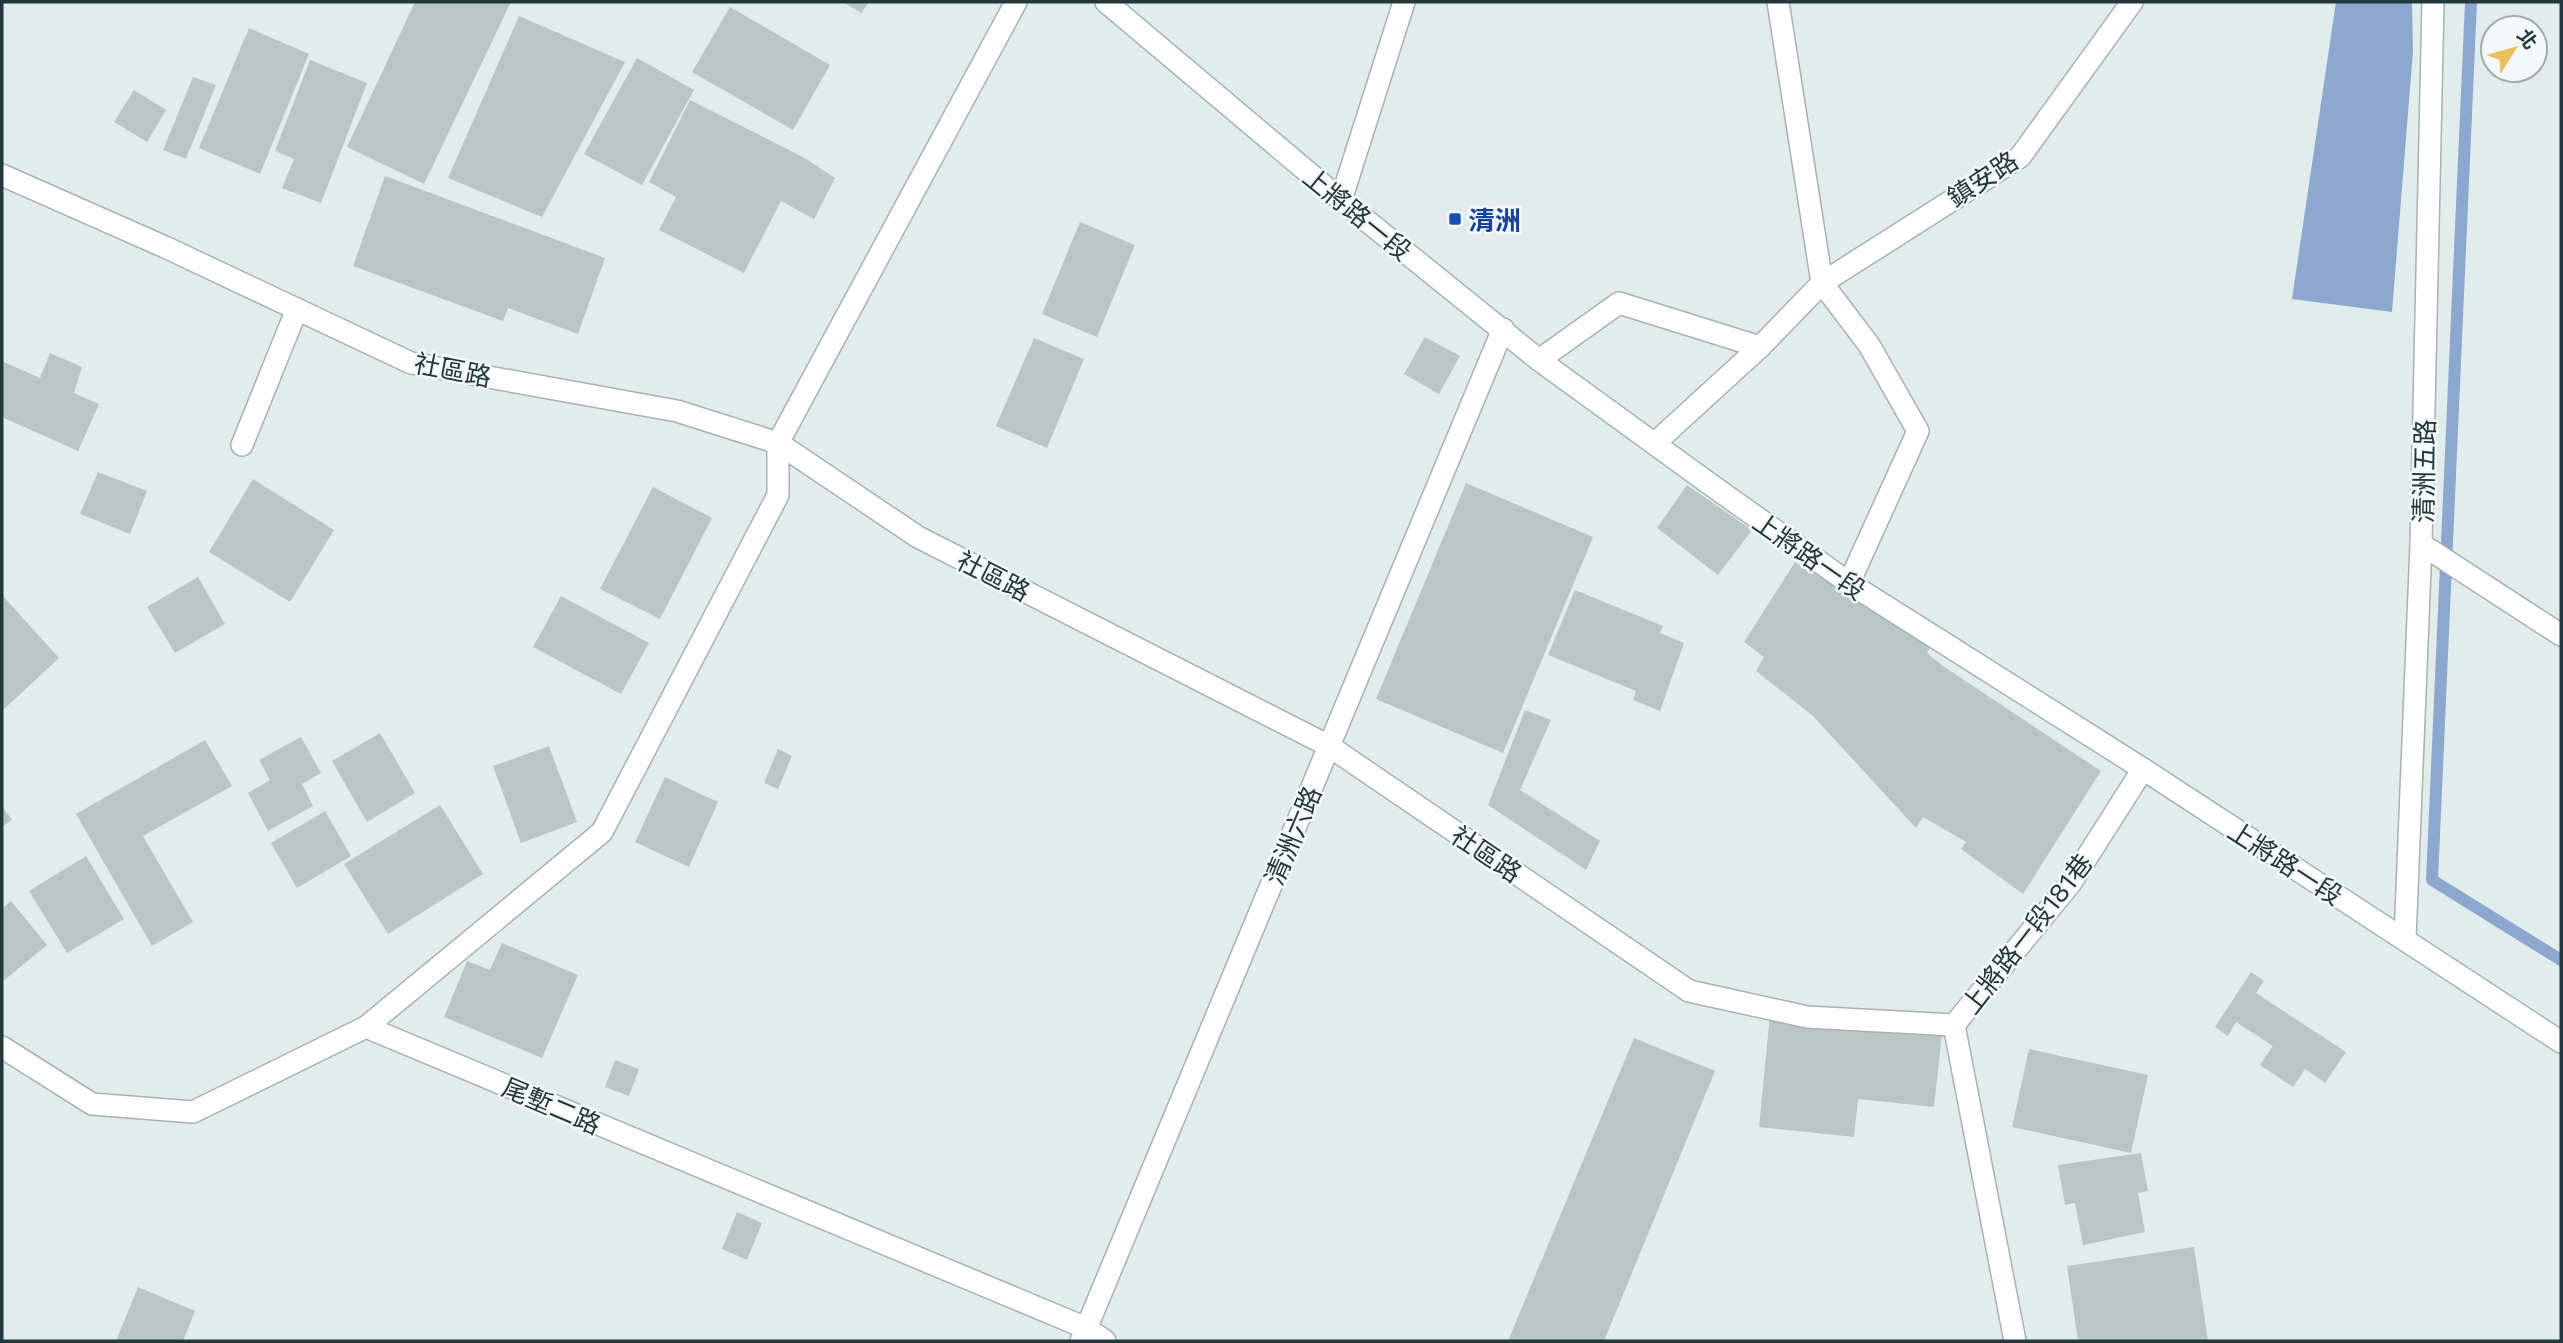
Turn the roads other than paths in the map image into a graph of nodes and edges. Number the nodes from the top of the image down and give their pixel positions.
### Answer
1 (1016, 2) edge
2 (1106, 2) edge
3 (1404, 2) edge
4 (1779, 2) edge
5 (2132, 2) edge
6 (2433, 2) edge
7 (2, 175) edge
8 (1341, 200) junction
9 (1822, 283) junction
10 (297, 309) junction
11 (1503, 329) junction
12 (1760, 347) junction
13 (1539, 360) junction
14 (778, 443) junction
15 (1655, 443) junction
16 (242, 445) dead end
17 (2421, 544) junction
18 (1849, 583) junction
19 (2561, 635) edge
20 (1329, 746) junction
21 (2143, 769) junction
22 (2405, 939) junction
23 (1954, 1025) junction
24 (366, 1027) junction
25 (2561, 1042) edge
26 (2, 1047) edge
27 (1083, 1335) edge
28 (1105, 1341) edge
29 (2015, 1341) edge

1 - 14 street
2 - 8 street, 上將路一段
3 - 8 street
4 - 9 street
5 - 9 street, 鎮安路
6 - 17 street, 清洲五路
7 - 10 street, 社區路
8 - 11 street, 上將路一段
9 - 12 street, 鎮安路
9 - 18 street
10 - 14 street, 社區路
10 - 16 street
11 - 13 street, 上將路一段
11 - 20 street, 清洲六路
12 - 13 street
12 - 15 street, 鎮安路
13 - 15 street, 上將路一段
14 - 20 street, 社區路
14 - 24 street
15 - 18 street, 上將路一段
17 - 19 street
17 - 22 street, 清洲五路
18 - 21 street, 上將路一段
20 - 23 street, 社區路
20 - 27 street, 清洲六路
21 - 22 street, 上將路一段
21 - 23 street, 上將路一段181巷
22 - 25 street, 上將路一段
23 - 29 street
24 - 26 street
24 - 27 street, 尾塹二路
27 - 28 street, 尾塹二路

